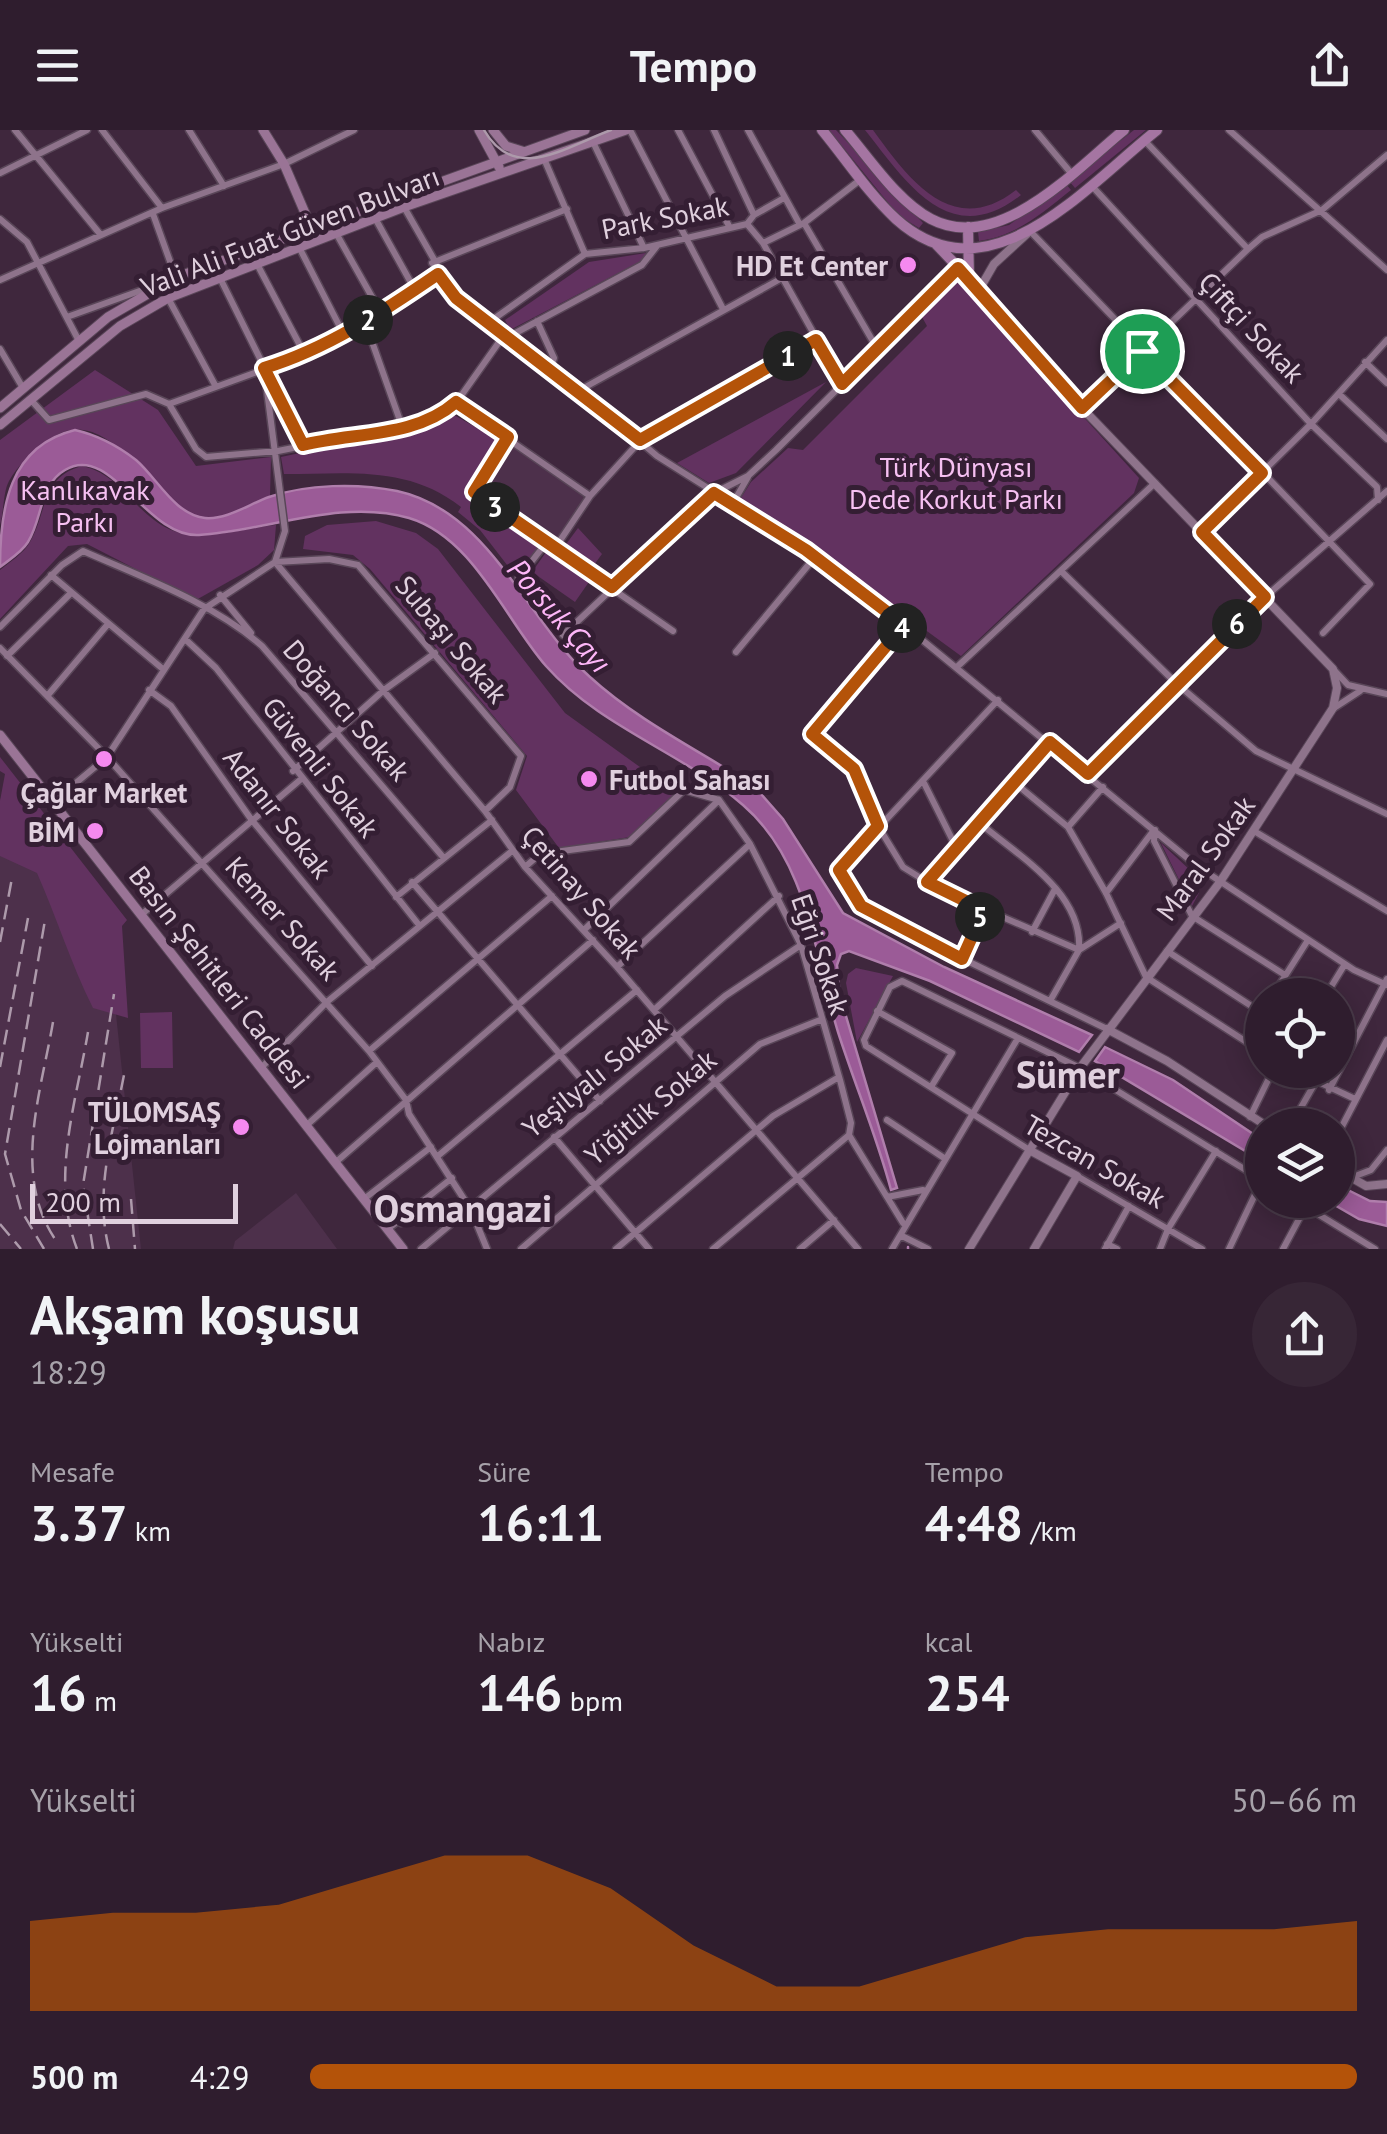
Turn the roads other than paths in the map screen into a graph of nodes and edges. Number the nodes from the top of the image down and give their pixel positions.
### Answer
1 (15, 130) edge
2 (87, 130) edge
3 (102, 130) edge
4 (189, 130) edge
5 (263, 130) edge
6 (354, 130) edge
7 (479, 130) edge
8 (493, 130) edge
9 (586, 130) edge
10 (628, 130) edge
11 (678, 130) edge
12 (714, 130) edge
13 (748, 130) edge
14 (822, 130) edge
15 (845, 130) edge
16 (1035, 130) edge
17 (1124, 130) edge
18 (1157, 130) edge
19 (1230, 130) edge
20 (571, 132) edge
21 (340, 133) edge
22 (1144, 140) junction
23 (502, 141) junction
24 (593, 142) junction
25 (530, 150) junction
26 (36, 154) junction
27 (1387, 155) edge
28 (546, 161) junction
29 (284, 164) junction
30 (502, 168) junction
31 (1071, 172) junction
32 (0, 173) edge
33 (862, 179) junction
34 (1090, 184) junction
35 (224, 186) junction
36 (784, 198) junction
37 (404, 207) junction
38 (162, 208) junction
39 (568, 210) junction
40 (1322, 210) junction
41 (153, 214) junction
42 (754, 215) junction
43 (0, 218) edge
44 (376, 218) junction
45 (932, 220) junction
46 (802, 223) junction
47 (747, 224) junction
48 (729, 226) junction
49 (968, 227) junction
50 (311, 228) junction
51 (1030, 232) junction
52 (336, 233) junction
53 (100, 234) junction
54 (686, 240) junction
55 (930, 241) junction
56 (763, 243) junction
57 (657, 245) junction
58 (299, 247) junction
59 (644, 248) junction
60 (968, 248) junction
61 (1248, 249) junction
62 (584, 254) junction
63 (40, 262) junction
64 (256, 262) junction
65 (432, 263) junction
66 (957, 266) junction
67 (1387, 270) edge
68 (438, 274) junction
69 (220, 276) junction
70 (177, 277) junction
71 (782, 278) junction
72 (968, 278) junction
73 (0, 280) edge
74 (415, 290) junction
75 (979, 290) junction
76 (168, 298) junction
77 (1196, 300) junction
78 (723, 309) junction
79 (381, 313) junction
80 (67, 317) junction
81 (538, 320) junction
82 (364, 322) junction
83 (488, 323) junction
84 (342, 333) junction
85 (506, 336) junction
86 (816, 340) junction
87 (79, 341) junction
88 (1386, 342) edge
89 (0, 349) edge
90 (878, 350) junction
91 (1142, 351) junction
92 (304, 353) junction
93 (1365, 362) junction
94 (264, 368) junction
95 (550, 369) junction
96 (1387, 383) edge
97 (842, 384) junction
98 (215, 385) junction
99 (23, 388) junction
100 (580, 390) junction
101 (1339, 394) junction
102 (31, 400) junction
103 (456, 402) junction
104 (169, 404) junction
105 (0, 408) edge
106 (1082, 408) junction
107 (1312, 424) junction
108 (0, 425) edge
109 (403, 429) junction
110 (508, 437) junction
111 (1387, 439) edge
112 (640, 440) junction
113 (303, 445) junction
114 (278, 451) junction
115 (1262, 473) junction
116 (748, 476) junction
117 (1154, 483) junction
118 (1386, 492) edge
119 (714, 493) junction
120 (590, 496) junction
121 (1378, 500) junction
122 (732, 503) junction
123 (1202, 532) junction
124 (1330, 542) junction
125 (546, 543) junction
126 (555, 548) junction
127 (815, 557) junction
128 (275, 562) junction
129 (1061, 571) junction
130 (51, 575) junction
131 (518, 579) dead end
132 (612, 587) junction
133 (70, 594) junction
134 (220, 595) junction
135 (1265, 597) junction
136 (204, 609) junction
137 (108, 624) junction
138 (904, 625) junction
139 (0, 628) edge
140 (672, 632) dead end
141 (1322, 633) dead end
142 (564, 635) dead end
143 (185, 639) junction
144 (262, 646) junction
145 (0, 648) edge
146 (736, 652) dead end
147 (435, 654) junction
148 (8, 656) junction
149 (958, 667) junction
150 (1333, 668) junction
151 (164, 670) junction
152 (1176, 683) junction
153 (148, 690) junction
154 (384, 690) junction
155 (1360, 690) junction
156 (1387, 694) edge
157 (48, 695) junction
158 (998, 700) junction
159 (1334, 708) junction
160 (336, 730) junction
161 (0, 735) edge
162 (1050, 742) junction
163 (107, 757) junction
164 (1294, 769) junction
165 (293, 771) junction
166 (1088, 774) junction
167 (300, 780) junction
168 (923, 781) junction
169 (1014, 783) junction
170 (1103, 786) junction
171 (718, 800) junction
172 (53, 802) junction
173 (485, 811) junction
174 (1387, 814) edge
175 (252, 819) junction
176 (492, 820) junction
177 (981, 824) junction
178 (878, 826) junction
179 (1068, 826) junction
180 (1155, 828) junction
181 (1254, 831) junction
182 (750, 844) junction
183 (957, 849) junction
184 (512, 851) junction
185 (443, 857) junction
186 (201, 860) junction
187 (524, 867) junction
188 (412, 882) junction
189 (927, 882) junction
190 (1220, 882) junction
191 (1056, 888) junction
192 (1106, 893) junction
193 (552, 896) junction
194 (779, 896) junction
195 (396, 897) junction
196 (984, 910) junction
197 (1387, 910) edge
198 (437, 912) junction
199 (141, 915) junction
200 (1192, 916) junction
201 (1121, 923) junction
202 (419, 925) junction
203 (584, 930) junction
204 (1032, 932) junction
205 (593, 940) junction
206 (1308, 940) junction
207 (801, 945) junction
208 (1079, 950) junction
209 (1166, 950) junction
210 (962, 959) junction
211 (480, 961) junction
212 (1345, 964) junction
213 (372, 966) junction
214 (618, 967) junction
215 (1285, 975) junction
216 (1146, 976) junction
217 (1283, 978) edge
218 (1336, 978) edge
219 (1386, 983) edge
220 (637, 990) junction
221 (328, 1001) junction
222 (1050, 1001) junction
223 (1245, 1001) edge
224 (518, 1006) junction
225 (654, 1010) junction
226 (877, 1010) junction
227 (820, 1020) junction
228 (1107, 1028) junction
229 (678, 1038) junction
230 (1018, 1038) junction
231 (1244, 1040) edge
232 (1387, 1040) edge
233 (370, 1051) junction
234 (560, 1054) junction
235 (377, 1062) junction
236 (262, 1066) junction
237 (1080, 1068) junction
238 (839, 1077) junction
239 (716, 1081) junction
240 (931, 1086) junction
241 (1325, 1088) edge
242 (1329, 1090) junction
243 (1355, 1099) junction
244 (406, 1100) junction
245 (600, 1102) junction
246 (1351, 1108) edge
247 (972, 1113) junction
248 (1245, 1114) edge
249 (887, 1120) dead end
250 (308, 1124) junction
251 (756, 1129) junction
252 (850, 1135) junction
253 (554, 1138) junction
254 (431, 1147) junction
255 (1387, 1150) edge
256 (1031, 1151) junction
257 (1216, 1151) junction
258 (439, 1155) junction
259 (944, 1158) junction
260 (336, 1162) junction
261 (1245, 1169) edge
262 (796, 1176) junction
263 (1077, 1176) junction
264 (1355, 1176) edge
265 (452, 1178) junction
266 (1355, 1180) edge
267 (592, 1184) junction
268 (1387, 1184) edge
269 (924, 1189) junction
270 (887, 1197) junction
271 (364, 1199) junction
272 (468, 1206) junction
273 (1129, 1206) junction
274 (1245, 1216) edge
275 (1299, 1218) edge
276 (1326, 1218) edge
277 (834, 1220) junction
278 (904, 1224) junction
279 (391, 1227) junction
280 (1168, 1229) junction
281 (634, 1233) junction
282 (902, 1236) junction
283 (1106, 1247) edge
284 (403, 1249) edge
285 (421, 1249) edge
286 (487, 1249) edge
287 (522, 1249) edge
288 (616, 1249) edge
289 (649, 1249) edge
290 (713, 1249) edge
291 (800, 1249) edge
292 (858, 1249) edge
293 (892, 1249) edge
294 (928, 1249) edge
295 (969, 1249) edge
296 (1034, 1249) edge
297 (1117, 1249) edge
298 (1160, 1249) edge
299 (1202, 1249) edge
300 (1229, 1249) edge
301 (1282, 1249) edge
302 (1376, 1249) edge

1 - 26 street
2 - 26 street
3 - 38 street
4 - 35 street
5 - 29 main road
6 - 21 street
7 - 30 main road
8 - 23 main road
9 - 20 main road, Vali Ali Fuat Güven Bulvarı
10 - 24 main road, Vali Ali Fuat Güven Bulvarı
10 - 54 street
11 - 48 street
12 - 42 street
13 - 36 street
14 - 33 main road
15 - 45 main road
16 - 31 street
17 - 31 main road
18 - 22 main road
19 - 40 street
20 - 25 main road, Vali Ali Fuat Güven Bulvarı
21 - 29 street
22 - 34 main road
22 - 61 street
23 - 25 main road
23 - 30 main road
24 - 28 main road, Vali Ali Fuat Güven Bulvarı
24 - 59 street
25 - 30 main road, Vali Ali Fuat Güven Bulvarı
26 - 32 street
26 - 53 street
27 - 40 street
28 - 30 main road, Vali Ali Fuat Güven Bulvarı
28 - 39 street
29 - 35 street
29 - 50 main road
30 - 37 main road, Vali Ali Fuat Güven Bulvarı
30 - 50 main road, Vali Ali Fuat Güven Bulvarı
31 - 49 main road
33 - 46 street
33 - 55 main road
34 - 51 main road
34 - 77 street, Çiftçi Sokak
35 - 38 street
36 - 42 street
36 - 46 street
37 - 44 main road, Vali Ali Fuat Güven Bulvarı
37 - 65 street
38 - 41 street
39 - 62 street
39 - 65 street
40 - 61 street
40 - 67 street
41 - 53 street
41 - 70 street
42 - 47 street
43 - 63 street
44 - 52 main road, Vali Ali Fuat Güven Bulvarı
44 - 74 street
45 - 49 main road
45 - 55 main road
46 - 56 street
46 - 90 street
47 - 48 street, Park Sokak
47 - 56 street, Park Sokak
48 - 54 street, Park Sokak
49 - 60 main road
50 - 70 main road, Vali Ali Fuat Güven Bulvarı
51 - 60 main road
51 - 75 street
51 - 91 street
52 - 58 main road, Vali Ali Fuat Güven Bulvarı
52 - 79 street
53 - 63 street
54 - 57 street, Park Sokak
54 - 78 street
55 - 60 main road
55 - 66 main road
56 - 71 street, Park Sokak
57 - 59 street, Park Sokak
57 - 81 street
58 - 64 main road, Vali Ali Fuat Güven Bulvarı
58 - 84 street
59 - 62 street, Park Sokak
60 - 72 main road
61 - 77 street
62 - 83 street, Park Sokak
63 - 73 street
63 - 80 street
64 - 69 main road, Vali Ali Fuat Güven Bulvarı
64 - 92 street
65 - 68 street
66 - 72 street
66 - 90 street
68 - 74 street
68 - 83 street
69 - 76 main road, Vali Ali Fuat Güven Bulvarı
69 - 94 street
70 - 80 street
70 - 87 main road, Vali Ali Fuat Güven Bulvarı
71 - 78 street
71 - 86 street, Park Sokak
72 - 75 street
74 - 79 street
75 - 106 street
76 - 98 street
76 - 102 main road, Vali Ali Fuat Güven Bulvarı
77 - 91 street
77 - 107 street, Çiftçi Sokak
78 - 100 street
79 - 82 street
80 - 87 street
81 - 85 street
81 - 95 street
82 - 84 street
82 - 109 street
83 - 85 street
84 - 92 street
85 - 95 street
85 - 103 street
86 - 97 street, Park Sokak
86 - 112 street
87 - 99 main road, Vali Ali Fuat Güven Bulvarı
88 - 93 street
89 - 99 street
90 - 97 street
91 - 106 street
91 - 115 street
92 - 94 street
93 - 96 street
93 - 101 street
94 - 98 street
94 - 113 street
94 - 114 street
95 - 100 street
97 - 116 street
98 - 104 street
99 - 105 main road, Vali Ali Fuat Güven Bulvarı
100 - 112 street
101 - 107 street
101 - 111 street
102 - 104 street
102 - 108 main road, Vali Ali Fuat Güven Bulvarı
103 - 109 street
103 - 110 street
104 - 114 street
106 - 117 street
107 - 115 street
107 - 121 street, Çiftçi Sokak
109 - 113 street
110 - 120 street
110 - 125 street
112 - 119 street
112 - 120 street
113 - 114 street
114 - 128 street
115 - 123 street
115 - 124 street
116 - 119 street
116 - 122 street
117 - 123 street
117 - 129 street
118 - 121 street
119 - 122 street
119 - 132 street
120 - 126 street
121 - 124 street
122 - 127 street
123 - 135 street
124 - 135 street
124 - 141 street
125 - 126 street
125 - 131 street
126 - 132 street
127 - 138 street
127 - 146 street
128 - 134 street
128 - 147 street, Subaşı Sokak
128 - 154 street, Çetinay Sokak
129 - 149 street
129 - 152 street
130 - 133 street
130 - 136 street, Doğancı Sokak
130 - 139 street
132 - 140 street
132 - 142 street
133 - 137 street
133 - 148 street
134 - 136 street
134 - 144 street
135 - 150 street
135 - 152 street
136 - 143 street
136 - 144 street, Doğancı Sokak
137 - 151 street
137 - 157 street
138 - 149 street
138 - 178 street
143 - 151 street
143 - 165 street, Güvenli Sokak
144 - 160 street, Doğancı Sokak
145 - 148 street, Kemer Sokak
147 - 154 street
147 - 173 street, Subaşı Sokak
148 - 157 street, Kemer Sokak
149 - 158 street
150 - 155 street
150 - 159 street
151 - 153 street
152 - 164 street
152 - 166 street
153 - 163 street
153 - 175 street, Adanır Sokak
154 - 160 street
154 - 173 street, Çetinay Sokak
155 - 156 street
155 - 159 street
157 - 163 street, Kemer Sokak
158 - 162 street
158 - 168 street
159 - 164 street, Maral Sokak
160 - 165 street
160 - 185 street, Doğancı Sokak
161 - 172 main road, Basın Şehitleri Caddesi
162 - 166 street
162 - 169 street
163 - 172 street
163 - 186 street, Kemer Sokak
164 - 174 street
164 - 181 street, Maral Sokak
165 - 167 street, Güvenli Sokak
166 - 170 street
167 - 175 street
167 - 195 street, Güvenli Sokak
168 - 178 street
168 - 183 street
169 - 177 street
169 - 179 street
170 - 179 street
170 - 180 street
171 - 182 street, Eğri Sokak
171 - 187 street
171 - 203 street
172 - 199 main road, Basın Şehitleri Caddesi
173 - 176 street, Çetinay Sokak
175 - 186 street
175 - 213 street, Adanır Sokak
176 - 184 street, Çetinay Sokak
176 - 185 street
177 - 183 street
177 - 191 street
178 - 189 street
178 - 210 street
179 - 192 street
180 - 190 street
180 - 192 street
180 - 200 street
181 - 190 street, Maral Sokak
181 - 197 street
182 - 194 street, Eğri Sokak
182 - 214 street
183 - 189 street
184 - 187 street, Çetinay Sokak
184 - 198 street
185 - 188 street
186 - 199 street
186 - 221 street, Kemer Sokak
187 - 193 street, Çetinay Sokak
188 - 195 street
188 - 198 street
189 - 196 street
190 - 200 street, Maral Sokak
190 - 206 street
191 - 204 street
191 - 208 street
192 - 201 street
193 - 203 street, Çetinay Sokak
193 - 211 street
194 - 207 street, Eğri Sokak
194 - 225 street
195 - 202 street, Güvenli Sokak
196 - 204 street
196 - 210 street
198 - 202 street
198 - 211 street
199 - 236 main road, Basın Şehitleri Caddesi
200 - 209 street, Maral Sokak
200 - 215 street
201 - 208 street
201 - 216 street
202 - 213 street
203 - 205 street, Çetinay Sokak
204 - 208 street
205 - 214 street, Çetinay Sokak
205 - 224 street
206 - 212 street
206 - 215 street
207 - 227 street, Eğri Sokak
207 - 229 street, Yeşilyalı Sokak
208 - 222 street
209 - 216 street, Maral Sokak
209 - 223 street
210 - 222 street
211 - 224 street
211 - 233 street
212 - 218 street
212 - 219 street
213 - 221 street
214 - 220 street, Çetinay Sokak
215 - 217 street
216 - 228 street, Maral Sokak
216 - 231 street
219 - 242 street
220 - 225 street, Çetinay Sokak
220 - 234 street
221 - 233 street, Kemer Sokak
221 - 236 street
222 - 228 street
224 - 234 street
224 - 244 street
225 - 229 street, Çetinay Sokak
226 - 230 street
226 - 240 street, Tezcan Sokak
226 - 240 street
227 - 238 street, Eğri Sokak
227 - 239 street, Yiğitlik Sokak
228 - 237 street, Maral Sokak
228 - 248 street
229 - 239 street, Çetinay Sokak
229 - 245 street, Yeşilyalı Sokak
230 - 237 street
230 - 247 street
232 - 243 street
233 - 235 street, Kemer Sokak
234 - 245 street
234 - 258 street
235 - 244 street, Kemer Sokak
235 - 250 street
236 - 250 main road, Basın Şehitleri Caddesi
237 - 256 street, Maral Sokak
237 - 257 street
238 - 251 street
238 - 252 street, Eğri Sokak
239 - 251 street, Çetinay Sokak
239 - 267 street, Yiğitlik Sokak
240 - 247 street, Tezcan Sokak
241 - 242 street
242 - 243 street
243 - 246 street
244 - 254 street, Kemer Sokak
244 - 260 street
245 - 253 street, Yeşilyalı Sokak
247 - 256 street, Tezcan Sokak
247 - 259 street
249 - 259 street
250 - 260 main road, Basın Şehitleri Caddesi
251 - 262 street, Çetinay Sokak
251 - 281 street
252 - 262 street
252 - 270 street
253 - 267 street
253 - 272 street, Yeşilyalı Sokak
254 - 258 street, Kemer Sokak
254 - 271 street
255 - 264 street
256 - 263 street, Tezcan Sokak
256 - 295 street, Maral Sokak
257 - 261 street
257 - 280 street
258 - 265 street, Kemer Sokak
259 - 269 street
260 - 271 main road, Basın Şehitleri Caddesi
262 - 277 street, Çetinay Sokak
262 - 290 street
263 - 273 street, Tezcan Sokak
263 - 296 street
265 - 272 street, Kemer Sokak
265 - 279 street
266 - 268 street
267 - 281 street
267 - 287 street, Yiğitlik Sokak
269 - 270 street
269 - 278 street
270 - 278 street
271 - 279 main road, Basın Şehitleri Caddesi
272 - 279 street
272 - 285 street, Yeşilyalı Sokak
272 - 286 street, Kemer Sokak
273 - 280 street, Tezcan Sokak
273 - 283 street
274 - 300 street
275 - 301 street
276 - 302 street
277 - 291 street
277 - 292 street, Çetinay Sokak
278 - 282 street
279 - 284 main road, Basın Şehitleri Caddesi
280 - 298 street
280 - 299 street, Tezcan Sokak
281 - 288 street
281 - 289 street
282 - 293 street
282 - 294 street
283 - 297 street

